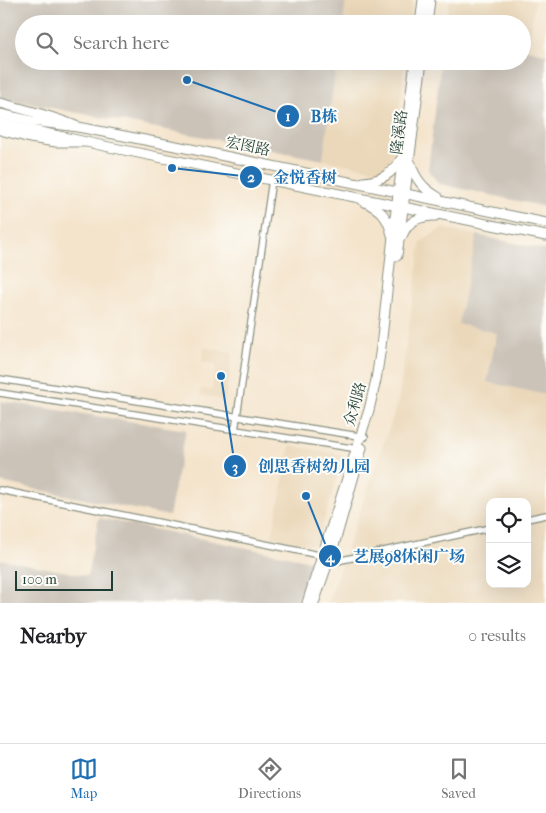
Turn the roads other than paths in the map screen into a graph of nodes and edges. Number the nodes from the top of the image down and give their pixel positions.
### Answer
1 (423, 0) edge
2 (430, 0) edge
3 (421, 15) edge
4 (428, 15) edge
5 (414, 70) edge
6 (421, 70) edge
7 (0, 103) edge
8 (0, 114) edge
9 (0, 123) edge
10 (32, 125) junction
11 (78, 127) junction
12 (0, 130) edge
13 (84, 142) junction
14 (407, 155) junction
15 (272, 180) junction
16 (356, 183) junction
17 (402, 192) junction
18 (351, 196) junction
19 (448, 202) junction
20 (400, 206) junction
21 (445, 215) junction
22 (546, 223) edge
23 (546, 236) edge
24 (396, 243) junction
25 (0, 379) edge
26 (0, 393) edge
27 (237, 416) junction
28 (235, 430) junction
29 (363, 436) junction
30 (359, 449) junction
31 (0, 490) edge
32 (546, 515) edge
33 (531, 518) edge
34 (486, 529) edge
35 (327, 558) junction
36 (307, 603) edge
37 (314, 603) edge

1 - 3 main road
2 - 4 main road
5 - 14 main road, 隆溪路
6 - 14 main road, 隆溪路
7 - 11 main road
8 - 10 main road
9 - 10 main road
10 - 11 main road, 宏图路
10 - 13 main road, 宏图路
11 - 16 main road, 宏图路
12 - 13 main road
13 - 15 main road, 宏图路
14 - 16 main road
14 - 17 main road, 隆溪路
14 - 19 main road
15 - 18 main road, 宏图路
15 - 27 street
16 - 17 main road, 宏图路
17 - 19 main road, 宏图路
17 - 20 main road, 隆溪路
18 - 20 main road, 宏图路
18 - 24 main road
19 - 22 main road, 宏图路
20 - 21 main road, 宏图路
20 - 24 main road, 众利路
21 - 23 main road, 宏图路
21 - 24 main road
24 - 29 main road, 众利路
25 - 27 street
26 - 28 street
27 - 28 street
27 - 29 street
28 - 30 street
29 - 30 main road, 众利路
30 - 35 main road, 众利路
31 - 35 street
32 - 33 street
34 - 35 street
35 - 36 main road, 众利路
35 - 37 main road, 众利路

